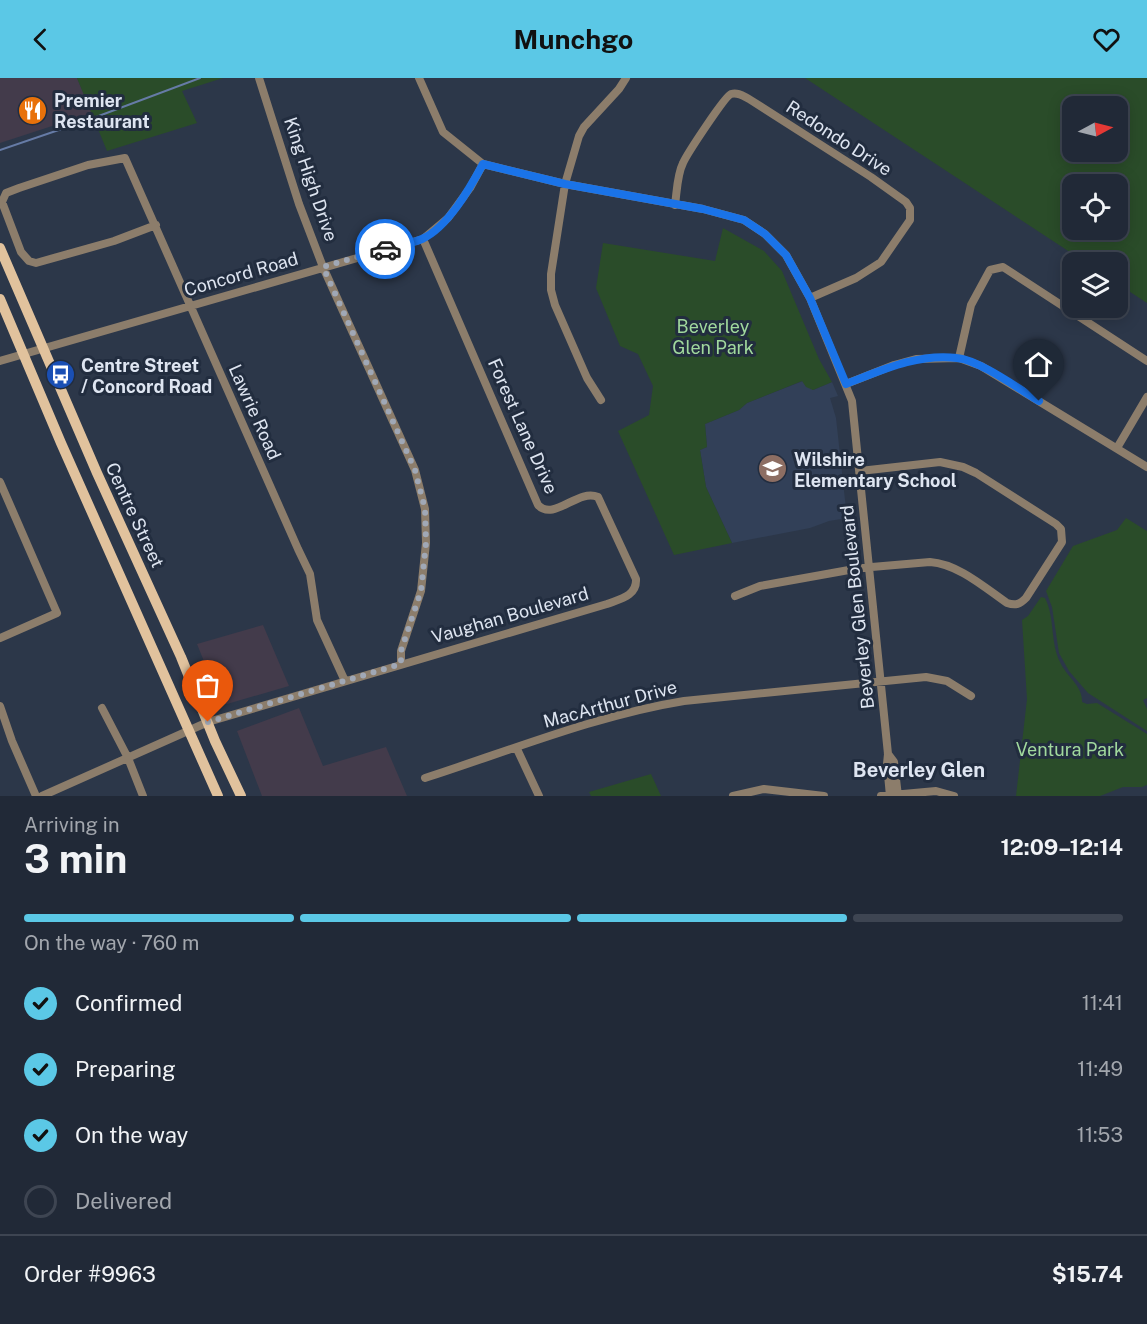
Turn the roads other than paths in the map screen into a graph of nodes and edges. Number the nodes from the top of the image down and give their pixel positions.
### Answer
1 (260, 78) edge
2 (419, 78) edge
3 (626, 78) edge
4 (483, 164) junction
5 (565, 184) junction
6 (675, 204) junction
7 (156, 225) junction
8 (423, 238) junction
9 (0, 248) edge
10 (323, 267) junction
11 (810, 298) junction
12 (0, 299) edge
13 (190, 305) junction
14 (44, 350) junction
15 (23, 355) junction
16 (959, 358) junction
17 (0, 361) edge
18 (1147, 361) edge
19 (846, 384) junction
20 (1147, 397) edge
21 (601, 400) dead end
22 (1116, 448) junction
23 (1147, 467) edge
24 (860, 471) junction
25 (0, 482) edge
26 (870, 567) junction
27 (633, 592) joint
28 (735, 596) dead end
29 (0, 638) edge
30 (401, 664) junction
31 (345, 681) junction
32 (881, 682) junction
33 (971, 696) dead end
34 (0, 706) edge
35 (102, 708) dead end
36 (208, 722) junction
37 (188, 730) junction
38 (517, 749) junction
39 (128, 758) junction
40 (425, 778) dead end
41 (806, 795) edge
42 (892, 795) edge
43 (36, 796) edge
44 (42, 796) edge
45 (143, 796) edge
46 (218, 796) edge
47 (241, 796) edge
48 (538, 796) edge
49 (733, 796) edge
50 (824, 796) edge
51 (954, 796) edge

1 - 10 street, King High Drive
2 - 4 street, Beverley Glen Boulevard
3 - 5 street
4 - 5 street, Beverley Glen Boulevard
4 - 8 street, Concord Road
5 - 6 street, Beverley Glen Boulevard
5 - 21 street
6 - 11 street, Beverley Glen Boulevard
6 - 11 street, Redondo Drive
7 - 7 street, Lawrie Road
7 - 13 street, Lawrie Road
8 - 10 street, Concord Road
8 - 27 street, Forest Lane Drive
9 - 14 main road, Centre Street
10 - 13 street, Concord Road
10 - 30 street, King High Drive
11 - 19 street, Beverley Glen Boulevard
12 - 15 main road
13 - 14 street, Concord Road
13 - 31 street, Lawrie Road
14 - 15 street, Concord Road
14 - 36 main road, Centre Street
15 - 17 street, Concord Road
15 - 37 main road
16 - 18 street
16 - 19 street
16 - 22 street
19 - 24 street, Beverley Glen Boulevard
20 - 22 street
22 - 23 street
24 - 26 street, Beverley Glen Boulevard
24 - 26 street
25 - 29 street
26 - 28 street
26 - 32 street, Beverley Glen Boulevard
27 - 30 street, Vaughan Boulevard
30 - 31 street, Vaughan Boulevard
31 - 36 street, Vaughan Boulevard
32 - 33 street, MacArthur Drive
32 - 38 street, MacArthur Drive
32 - 42 street, Beverley Glen Boulevard
34 - 43 street
35 - 39 street
36 - 37 street, Vaughan Boulevard
36 - 47 main road, Centre Street
37 - 39 street, Vaughan Boulevard
37 - 46 main road
38 - 40 street, MacArthur Drive
38 - 48 street
39 - 44 street, Vaughan Boulevard
39 - 45 street
41 - 49 street
41 - 50 street
42 - 51 street

